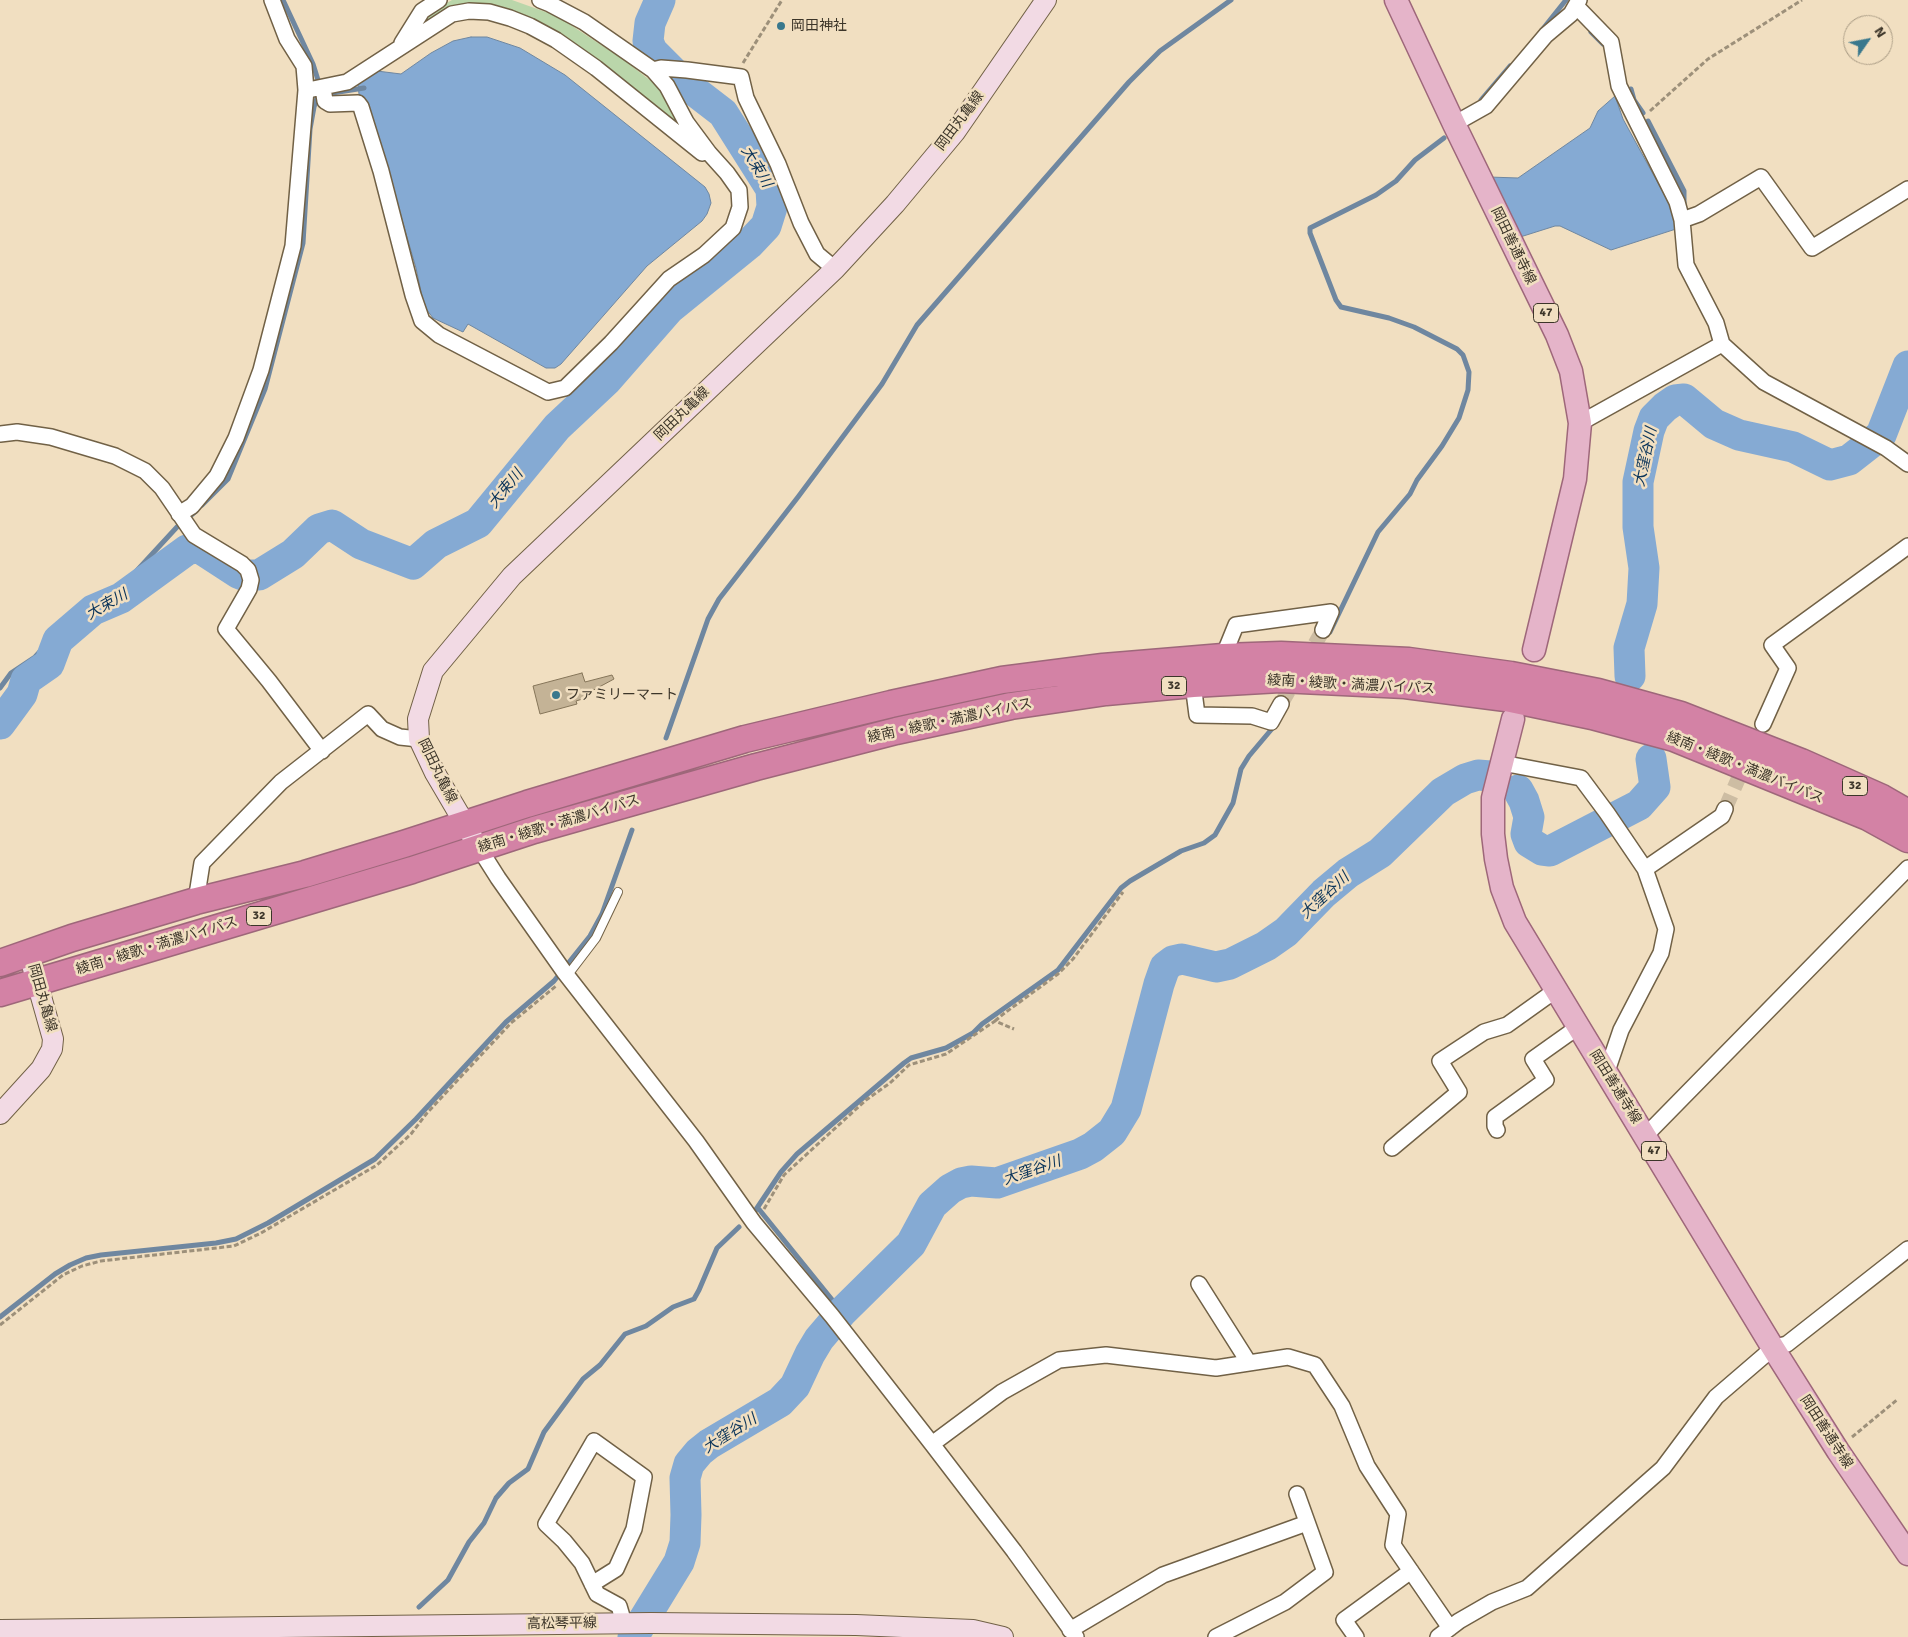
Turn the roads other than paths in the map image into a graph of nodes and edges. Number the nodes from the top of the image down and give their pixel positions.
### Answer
1 (272, 0) edge
2 (439, 0) edge
3 (540, 0) edge
4 (1046, 0) edge
5 (1396, 0) edge
6 (1575, 8) edge
7 (399, 47) junction
8 (657, 69) junction
9 (318, 91) junction
10 (1454, 124) junction
11 (708, 153) junction
12 (1908, 189) edge
13 (1682, 220) junction
14 (834, 269) junction
15 (1722, 344) junction
16 (1580, 423) junction
17 (0, 434) edge
18 (1908, 464) edge
19 (183, 519) junction
20 (1908, 546) edge
21 (1323, 630) tunnel mouth
22 (1534, 650) dead end
23 (1223, 657) junction
24 (1193, 684) junction
25 (1281, 704) tunnel mouth
26 (1513, 719) dead end
27 (1763, 724) dead end
28 (419, 739) junction
29 (322, 750) junction
30 (1502, 763) junction
31 (1725, 809) tunnel mouth
32 (1908, 813) edge
33 (465, 824) junction
34 (1908, 839) edge
35 (479, 848) junction
36 (1908, 868) edge
37 (1645, 870) junction
38 (618, 892) dead end
39 (196, 901) junction
40 (29, 954) junction
41 (0, 963) edge
42 (564, 972) junction
43 (37, 982) junction
44 (1556, 990) junction
45 (0, 993) edge
46 (1578, 1027) junction
47 (1606, 1074) junction
48 (0, 1114) edge
49 (1497, 1130) dead end
50 (1645, 1136) junction
51 (1392, 1148) dead end
52 (1908, 1248) edge
53 (1199, 1284) dead end
54 (1773, 1348) junction
55 (1249, 1363) junction
56 (932, 1444) junction
57 (1297, 1494) dead end
58 (1308, 1523) junction
59 (1908, 1554) edge
60 (1411, 1571) junction
61 (592, 1584) junction
62 (635, 1623) junction
63 (0, 1630) edge
64 (1444, 1632) edge
65 (1073, 1633) edge
66 (1003, 1637) edge
67 (1216, 1637) edge
68 (1356, 1637) edge

1 - 9 street
2 - 7 street
3 - 8 street
4 - 14 main road, 岡田丸亀線
5 - 10 main road, 岡田善通寺線 / 47
6 - 10 street
6 - 13 street
7 - 9 street
7 - 11 street
8 - 11 street
8 - 14 street
9 - 11 street
9 - 19 street
10 - 16 main road, 岡田善通寺線 / 47
12 - 13 street
13 - 15 street
14 - 28 main road, 岡田丸亀線
15 - 16 street
15 - 18 street
16 - 22 main road, 岡田善通寺線 / 47
17 - 19 street
19 - 29 street
20 - 27 street
21 - 23 street
23 - 32 highway, 綾南・綾歌・満濃バイパス / 32
23 - 33 highway, 綾南・綾歌・満濃バイパス / 32
24 - 25 street
24 - 34 highway, 綾南・綾歌・満濃バイパス / 32
24 - 35 highway, 綾南・綾歌・満濃バイパス / 32
26 - 30 main road, 岡田善通寺線 / 47
28 - 29 street
28 - 33 main road, 岡田丸亀線
29 - 39 street
30 - 37 street
30 - 44 main road, 岡田善通寺線 / 47
31 - 37 street
33 - 35 main road, 岡田丸亀線
33 - 39 highway, 綾南・綾歌・満濃バイパス / 32
35 - 42 street
35 - 43 highway, 綾南・綾歌・満濃バイパス / 32
36 - 50 street
37 - 47 street
38 - 42 lane
39 - 40 highway, 綾南・綾歌・満濃バイパス / 32
40 - 41 highway, 綾南・綾歌・満濃バイパス / 32
40 - 43 main road, 岡田丸亀線
42 - 56 street
43 - 45 highway, 綾南・綾歌・満濃バイパス / 32
43 - 48 main road, 岡田丸亀線
44 - 46 main road, 岡田善通寺線 / 47
44 - 51 street
46 - 47 main road, 岡田善通寺線 / 47
46 - 49 street
47 - 50 main road, 岡田善通寺線 / 47
50 - 54 main road, 岡田善通寺線 / 47
52 - 54 street
53 - 55 street
54 - 59 main road, 岡田善通寺線 / 47
54 - 64 street
55 - 56 street
55 - 60 street
56 - 65 street
57 - 58 street
58 - 65 street
58 - 67 street
60 - 64 street
60 - 68 street
61 - 61 street
61 - 62 street
62 - 63 main road, 高松琴平線
62 - 66 main road, 高松琴平線

